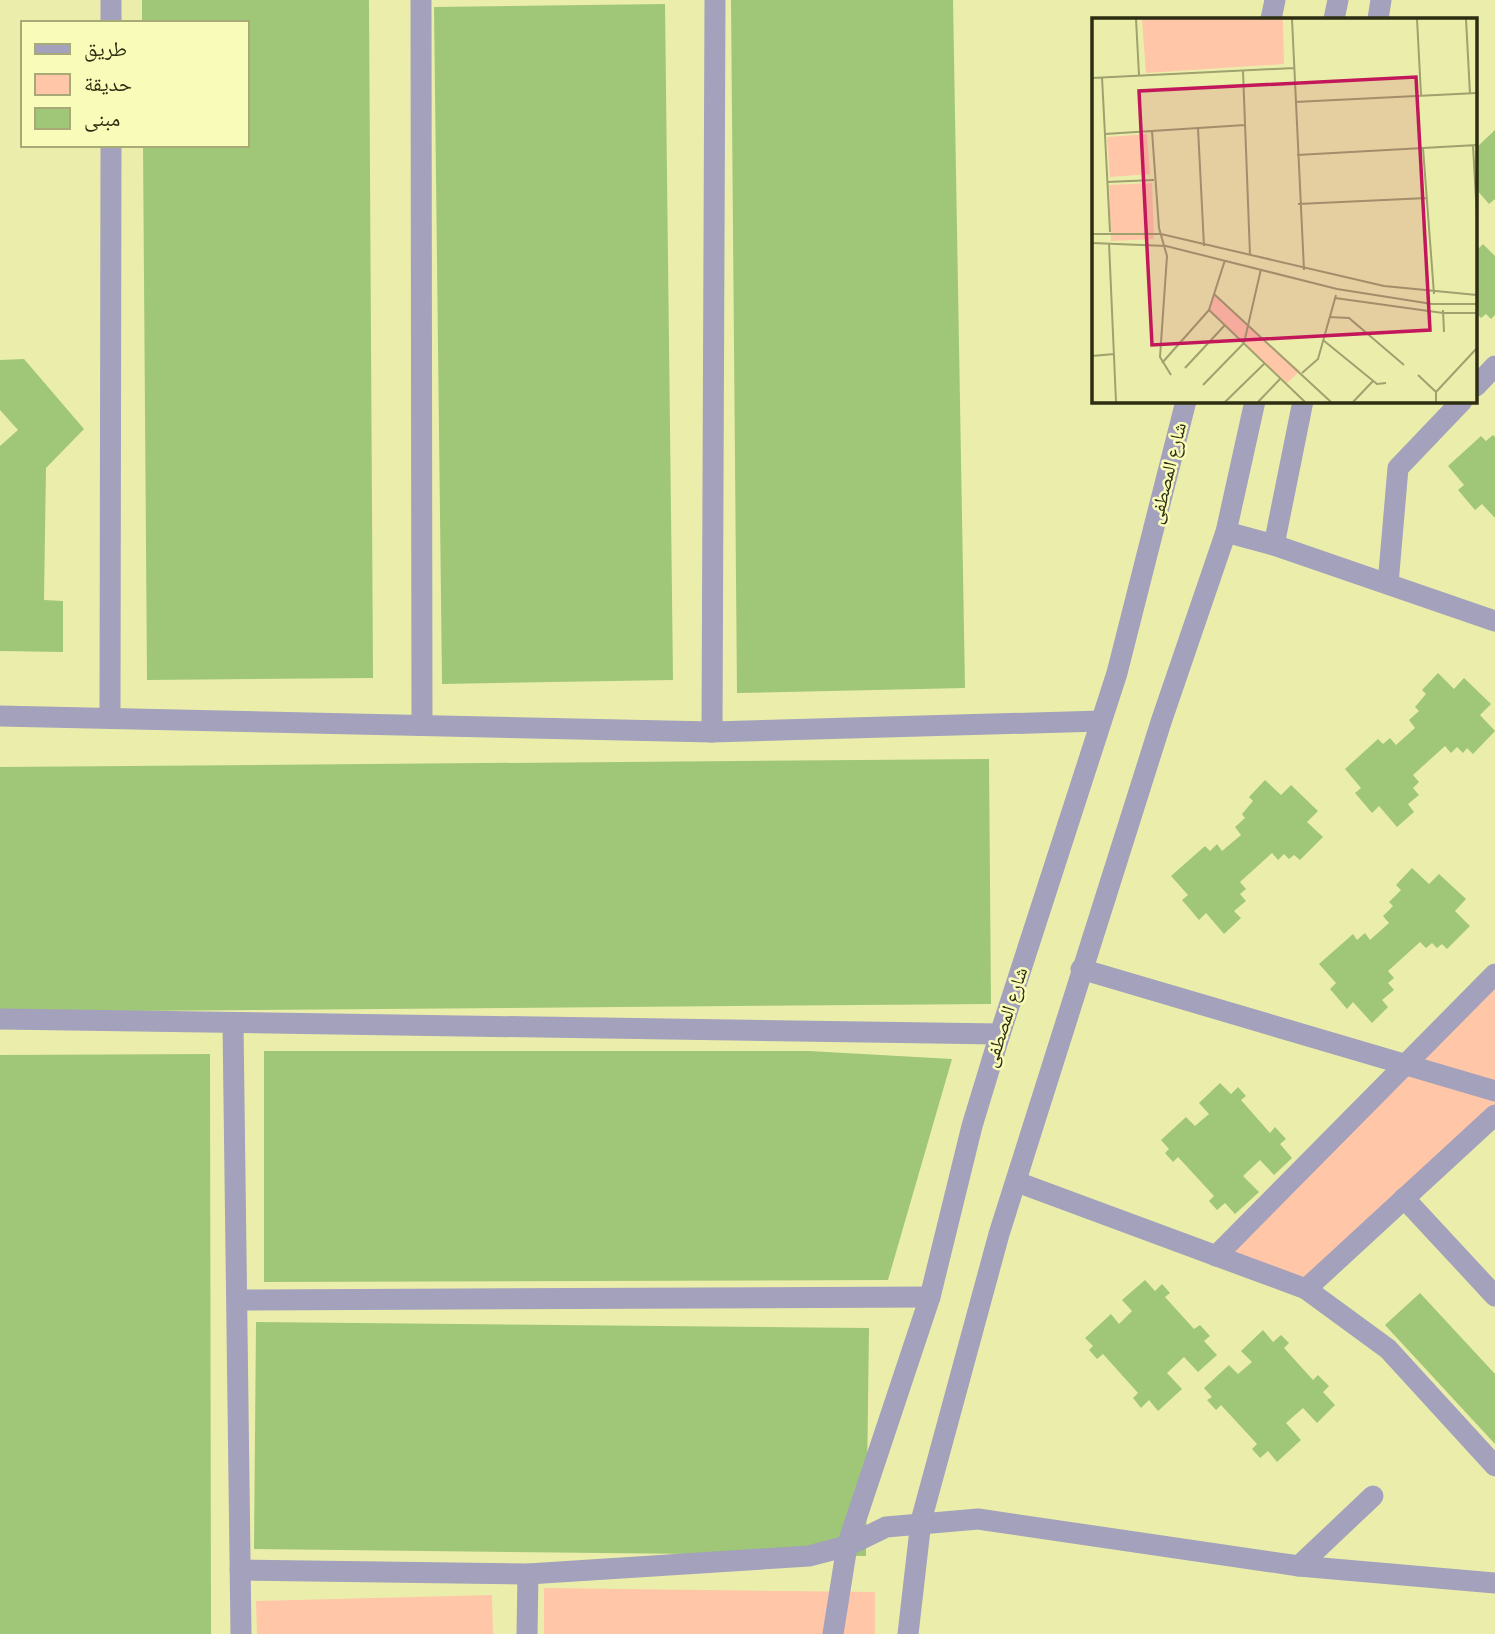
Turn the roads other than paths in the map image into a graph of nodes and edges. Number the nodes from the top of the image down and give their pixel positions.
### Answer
1 (111, 0) edge
2 (421, 0) edge
3 (715, 0) edge
4 (1275, 0) edge
5 (1338, 0) edge
6 (1381, 0) edge
7 (1271, 18) edge
8 (1334, 18) edge
9 (1378, 18) edge
10 (111, 21) edge
11 (111, 147) edge
12 (1495, 366) edge
13 (1478, 384) edge
14 (1186, 402) edge
15 (1255, 402) edge
16 (1303, 402) edge
17 (1461, 402) edge
18 (1226, 532) junction
19 (1274, 545) junction
20 (1388, 584) junction
21 (1495, 621) edge
22 (0, 716) edge
23 (110, 718) junction
24 (1101, 722) junction
25 (422, 725) junction
26 (712, 732) junction
27 (1081, 969) junction
28 (1495, 974) edge
29 (0, 1019) edge
30 (233, 1023) junction
31 (1000, 1034) junction
32 (1404, 1065) junction
33 (1495, 1091) edge
34 (1495, 1115) edge
35 (1017, 1182) junction
36 (1404, 1198) junction
37 (1216, 1256) junction
38 (1306, 1289) junction
39 (1495, 1296) edge
40 (930, 1297) junction
41 (237, 1300) junction
42 (1495, 1466) edge
43 (1373, 1496) dead end
44 (921, 1521) junction
45 (847, 1546) junction
46 (1299, 1566) junction
47 (240, 1570) junction
48 (528, 1574) junction
49 (1495, 1583) edge
50 (241, 1634) edge
51 (527, 1634) edge
52 (833, 1634) edge
53 (908, 1634) edge

1 - 10 street
2 - 25 street
3 - 26 street
4 - 7 street
5 - 8 street
6 - 9 street
11 - 23 street
12 - 13 street
14 - 24 street, شارع المصطفى
15 - 18 street
16 - 19 street
17 - 20 street
18 - 19 street
18 - 27 street
19 - 20 street
20 - 21 street
22 - 23 street
23 - 25 street
24 - 26 street
24 - 31 street, شارع المصطفى
25 - 26 street
27 - 32 street
27 - 35 street
28 - 32 street
29 - 30 street
30 - 31 street
30 - 41 street
31 - 40 street, شارع المصطفى
32 - 33 street
32 - 37 street
34 - 36 street
35 - 37 street
35 - 44 street
36 - 38 street
36 - 39 street
37 - 38 street
38 - 42 street
40 - 41 street
40 - 45 street, شارع المصطفى
41 - 47 street
43 - 46 street
44 - 45 street
44 - 46 street
44 - 53 street
45 - 48 street
45 - 52 street, شارع المصطفى
46 - 49 street
47 - 48 street
47 - 50 street
48 - 51 street

